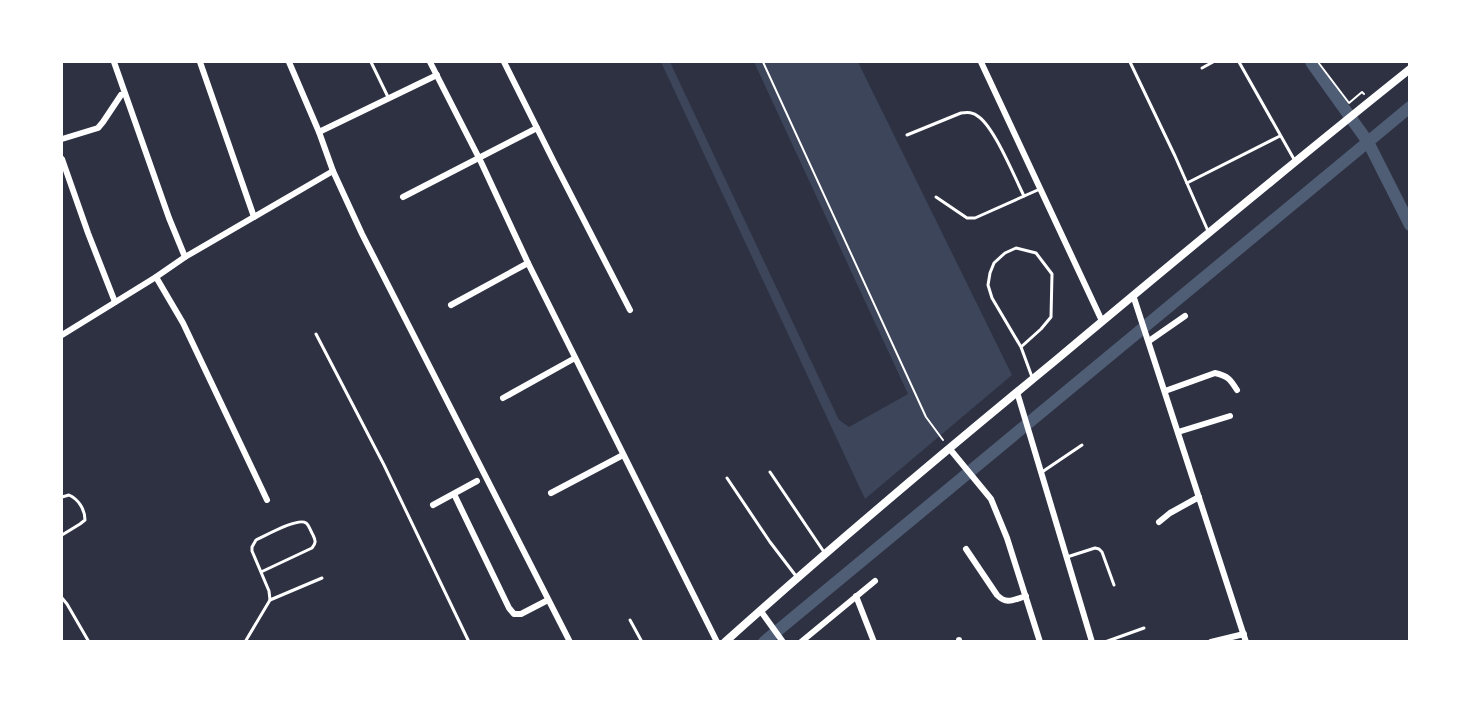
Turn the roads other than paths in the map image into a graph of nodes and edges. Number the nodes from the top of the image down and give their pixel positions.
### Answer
1 (114, 62) edge
2 (200, 62) edge
3 (289, 62) edge
4 (370, 62) edge
5 (430, 62) edge
6 (504, 62) edge
7 (981, 62) edge
8 (1130, 62) edge
9 (1213, 62) edge
10 (1239, 62) edge
11 (1202, 68) dead end
12 (1410, 69) edge
13 (437, 75) junction
14 (121, 95) dead end
15 (388, 99) junction
16 (537, 128) junction
17 (319, 132) junction
18 (907, 135) dead end
19 (1280, 136) junction
20 (62, 139) edge
21 (479, 158) junction
22 (62, 159) edge
23 (1295, 163) junction
24 (333, 171) junction
25 (1187, 183) junction
26 (1040, 189) junction
27 (1024, 196) junction
28 (936, 197) dead end
29 (403, 198) dead end
30 (254, 217) junction
31 (1209, 232) junction
32 (185, 257) junction
33 (528, 262) junction
34 (156, 277) junction
35 (1133, 295) junction
36 (115, 302) junction
37 (451, 305) dead end
38 (630, 310) dead end
39 (1185, 316) dead end
40 (1102, 321) junction
41 (316, 334) dead end
42 (62, 335) edge
43 (1148, 340) junction
44 (1021, 347) junction
45 (575, 358) junction
46 (1033, 378) junction
47 (1236, 390) dead end
48 (1017, 392) junction
49 (1165, 392) junction
50 (503, 398) dead end
51 (1230, 416) dead end
52 (1178, 432) junction
53 (1082, 445) dead end
54 (949, 448) junction
55 (623, 454) junction
56 (770, 472) dead end
57 (1041, 473) junction
58 (727, 478) dead end
59 (477, 481) dead end
60 (551, 493) dead end
61 (454, 494) junction
62 (62, 497) edge
63 (1199, 497) junction
64 (267, 500) dead end
65 (433, 505) dead end
66 (1159, 522) dead end
67 (62, 535) edge
68 (966, 549) dead end
69 (825, 553) junction
70 (1066, 557) junction
71 (261, 572) junction
72 (797, 577) junction
73 (322, 578) dead end
74 (875, 581) dead end
75 (1114, 585) dead end
76 (856, 596) junction
77 (1026, 596) junction
78 (62, 598) edge
79 (270, 600) junction
80 (548, 600) junction
81 (760, 610) junction
82 (630, 620) dead end
83 (1144, 628) dead end
84 (1244, 634) junction
85 (89, 642) edge
86 (244, 642) edge
87 (468, 642) edge
88 (570, 642) edge
89 (642, 642) edge
90 (717, 642) edge
91 (725, 642) edge
92 (783, 642) edge
93 (801, 642) edge
94 (874, 642) edge
95 (1040, 642) edge
96 (1092, 642) edge
97 (1105, 642) edge
98 (1211, 642) edge
99 (1246, 642) edge

1 - 32 street
2 - 30 street
3 - 17 street
4 - 15 lane
5 - 13 street
6 - 16 street
7 - 26 street
8 - 25 lane
9 - 11 lane
10 - 19 lane
12 - 23 main road
13 - 15 street
13 - 21 street
14 - 20 street
15 - 17 street
16 - 21 street
16 - 38 street
17 - 24 street
18 - 27 lane
19 - 23 lane
19 - 25 lane
21 - 29 street
21 - 33 street
22 - 36 street
23 - 31 main road
24 - 30 street
24 - 80 street
25 - 31 lane
26 - 27 lane
26 - 40 street
27 - 28 lane
30 - 32 street
31 - 35 main road
32 - 34 street
33 - 37 street
33 - 45 street
34 - 36 street
34 - 64 street
35 - 40 main road
35 - 43 street
36 - 42 street
39 - 43 street
40 - 46 main road
41 - 87 lane
43 - 49 street
44 - 44 lane
44 - 46 lane
45 - 50 street
45 - 55 street
46 - 48 main road
47 - 49 street
48 - 54 main road
48 - 57 street
49 - 52 street
51 - 52 street
52 - 63 street
53 - 57 lane
54 - 69 main road
54 - 77 street
55 - 60 street
55 - 90 street
56 - 69 lane
57 - 70 street
58 - 72 lane
59 - 61 street
61 - 65 street
61 - 80 street
62 - 67 lane
63 - 66 street
63 - 84 street
68 - 77 street
69 - 72 main road
70 - 75 lane
70 - 96 street
71 - 71 lane
71 - 79 lane
72 - 81 main road
73 - 79 lane
74 - 76 street
76 - 93 street
76 - 94 street
77 - 95 street
78 - 85 lane
79 - 86 lane
80 - 88 street
81 - 91 main road
81 - 92 street
82 - 89 lane
83 - 97 lane
84 - 98 street
84 - 99 street

